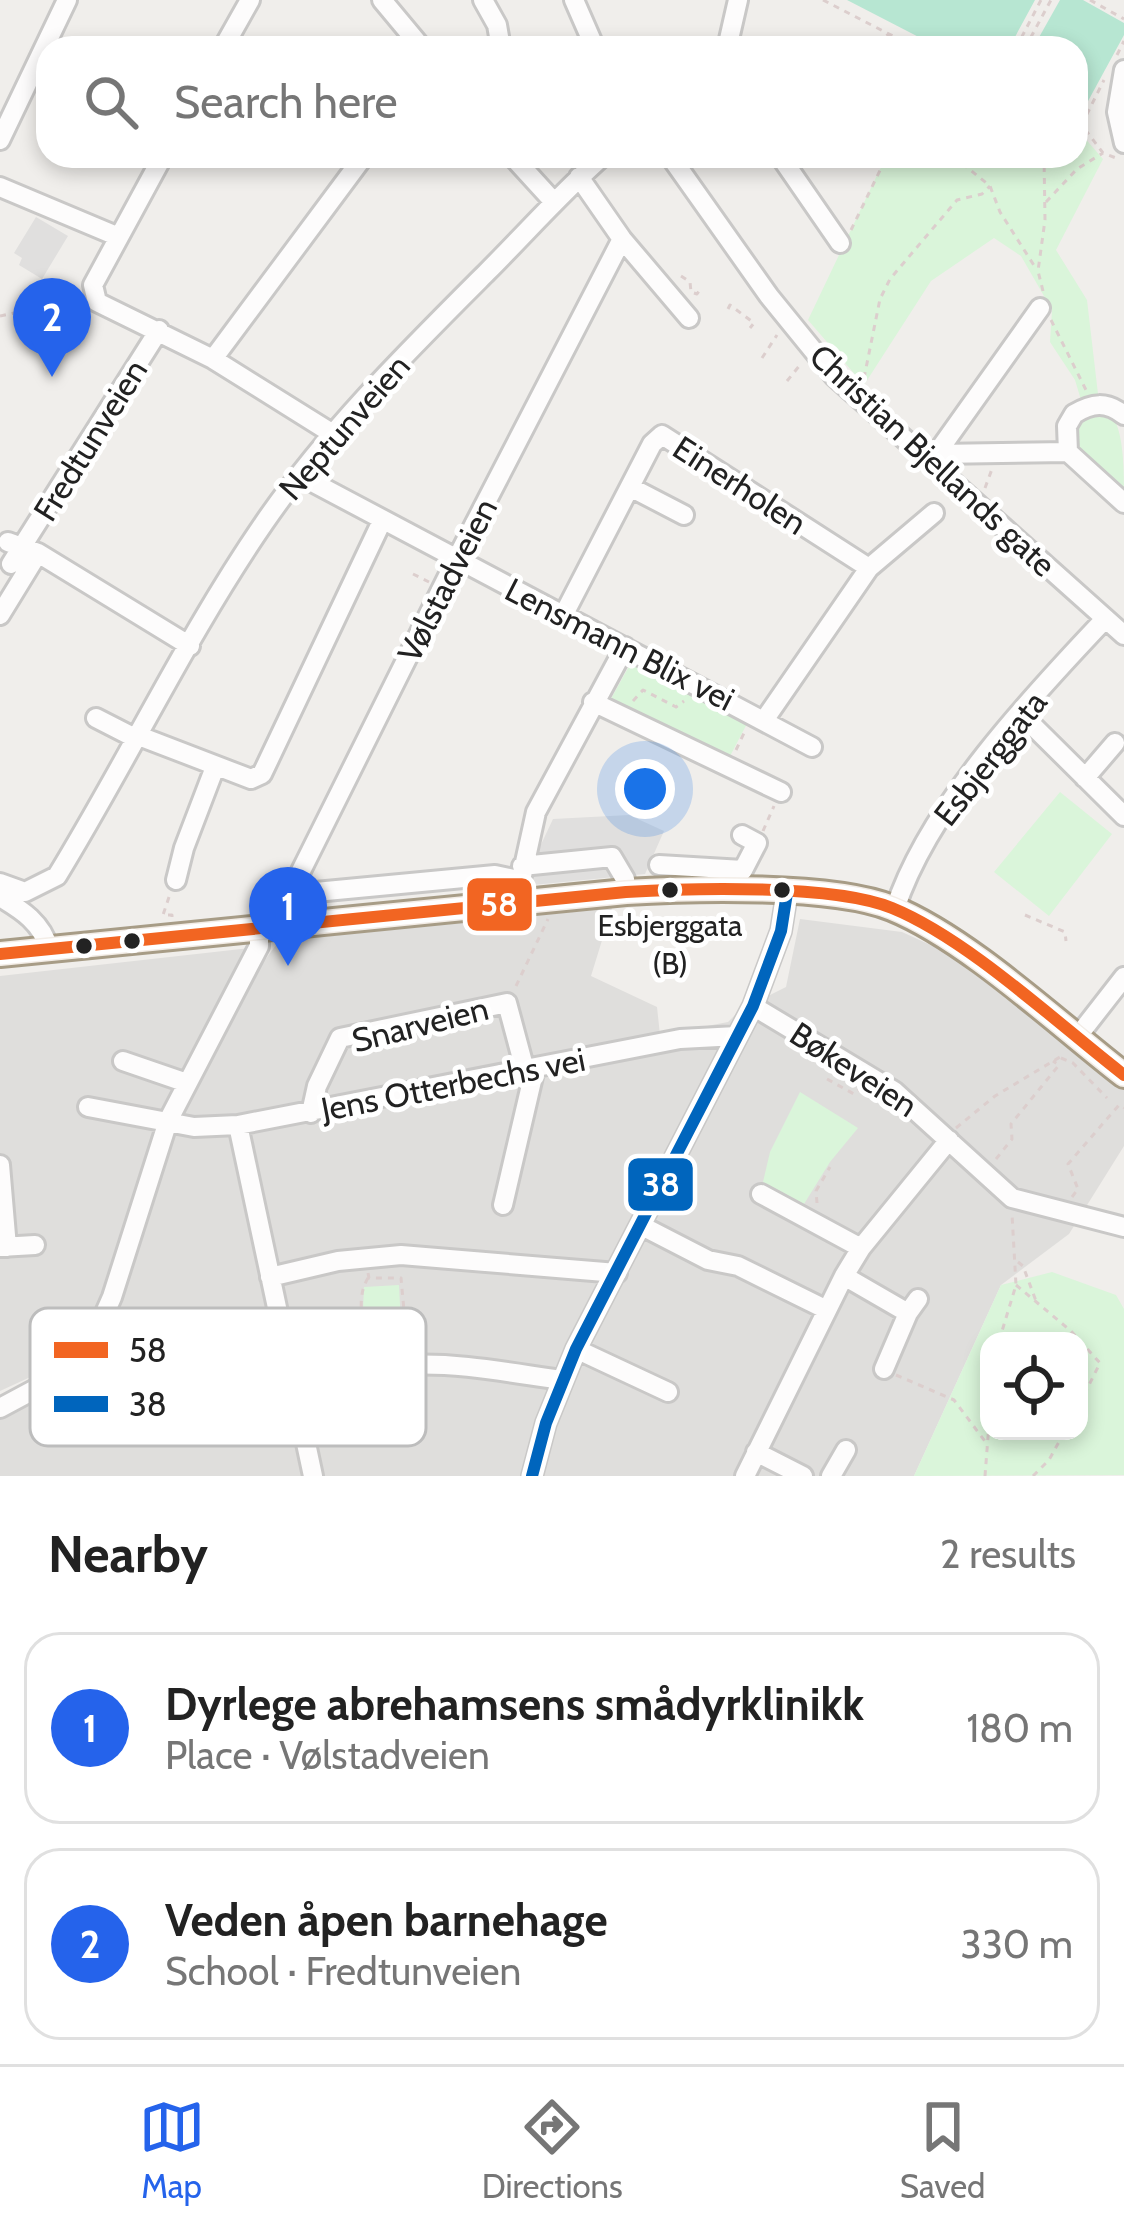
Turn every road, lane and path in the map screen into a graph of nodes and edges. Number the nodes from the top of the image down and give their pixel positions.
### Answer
1 (67, 0) edge
2 (250, 0) edge
3 (382, 0) edge
4 (483, 0) edge
5 (574, 0) edge
6 (738, 0) edge
7 (823, 0) edge
8 (1041, 0) edge
9 (1051, 0) edge
10 (1090, 0) edge
11 (1124, 19) edge
12 (885, 32) junction
13 (50, 36) edge
14 (230, 36) edge
15 (412, 36) edge
16 (499, 36) edge
17 (590, 36) edge
18 (730, 36) edge
19 (889, 36) edge
20 (893, 36) edge
21 (1022, 36) edge
22 (1032, 36) edge
23 (1124, 41) edge
24 (36, 65) edge
25 (1119, 65) edge
26 (1105, 79) dead end
27 (1088, 112) edge
28 (1088, 134) edge
29 (0, 140) edge
30 (1124, 142) edge
31 (1103, 153) junction
32 (1124, 158) edge
33 (1088, 162) edge
34 (157, 168) edge
35 (355, 168) edge
36 (523, 168) edge
37 (589, 168) edge
38 (678, 168) edge
39 (788, 168) edge
40 (878, 168) edge
41 (967, 168) edge
42 (1045, 168) edge
43 (1079, 168) edge
44 (579, 177) junction
45 (990, 186) junction
46 (0, 187) edge
47 (553, 201) junction
48 (1046, 202) junction
49 (119, 237) junction
50 (622, 239) junction
51 (840, 243) joint
52 (1038, 271) junction
53 (680, 276) dead end
54 (702, 286) dead end
55 (1040, 308) junction
56 (728, 310) dead end
57 (90, 313) dead end
58 (0, 316) edge
59 (688, 318) dead end
60 (750, 328) dead end
61 (159, 330) junction
62 (779, 331) dead end
63 (213, 358) junction
64 (762, 358) dead end
65 (803, 359) dead end
66 (787, 381) dead end
67 (860, 397) junction
68 (1092, 405) junction
69 (1124, 415) edge
70 (333, 434) junction
71 (1068, 452) junction
72 (1004, 453) junction
73 (935, 458) junction
74 (299, 475) junction
75 (630, 487) junction
76 (974, 502) junction
77 (1124, 503) edge
78 (934, 513) dead end
79 (684, 515) dead end
80 (382, 521) junction
81 (19, 552) junction
82 (456, 560) junction
83 (868, 568) junction
84 (564, 614) junction
85 (0, 615) edge
86 (1105, 620) junction
87 (1124, 635) edge
88 (190, 646) junction
89 (625, 647) junction
90 (696, 683) junction
91 (593, 702) junction
92 (1021, 714) junction
93 (619, 715) junction
94 (759, 716) junction
95 (96, 718) dead end
96 (138, 737) junction
97 (1115, 743) dead end
98 (812, 747) dead end
99 (215, 767) junction
100 (733, 769) junction
101 (1085, 778) junction
102 (782, 792) joint
103 (1124, 816) edge
104 (750, 839) joint
105 (658, 865) dead end
106 (700, 878) junction
107 (176, 880) joint
108 (0, 883) edge
109 (518, 883) junction
110 (299, 890) junction
111 (626, 892) junction
112 (787, 893) junction
113 (0, 896) edge
114 (895, 909) junction
115 (551, 912) dead end
116 (1025, 915) dead end
117 (172, 920) dead end
118 (288, 926) junction
119 (259, 928) junction
120 (1066, 941) dead end
121 (49, 949) junction
122 (0, 954) edge
123 (1124, 977) edge
124 (507, 1003) junction
125 (753, 1006) junction
126 (1084, 1027) dead end
127 (737, 1036) junction
128 (1061, 1059) junction
129 (122, 1065) dead end
130 (530, 1069) junction
131 (873, 1076) junction
132 (1124, 1076) edge
133 (826, 1078) dead end
134 (185, 1087) junction
135 (1107, 1098) dead end
136 (88, 1107) dead end
137 (1124, 1108) edge
138 (311, 1113) junction
139 (168, 1121) junction
140 (238, 1125) junction
141 (949, 1140) junction
142 (0, 1165) edge
143 (830, 1167) dead end
144 (984, 1171) junction
145 (1078, 1189) dead end
146 (761, 1194) dead end
147 (1012, 1198) junction
148 (503, 1205) dead end
149 (642, 1226) junction
150 (1124, 1227) edge
151 (831, 1232) junction
152 (35, 1245) dead end
153 (3, 1247) edge
154 (861, 1248) junction
155 (1016, 1260) junction
156 (368, 1268) junction
157 (617, 1273) junction
158 (270, 1276) junction
159 (844, 1276) junction
160 (1016, 1285) junction
161 (1037, 1303) junction
162 (107, 1308) edge
163 (276, 1308) edge
164 (360, 1308) edge
165 (405, 1308) edge
166 (825, 1309) junction
167 (1001, 1332) edge
168 (1072, 1332) edge
169 (576, 1348) junction
170 (1088, 1350) edge
171 (426, 1364) edge
172 (884, 1369) joint
173 (562, 1380) junction
174 (1088, 1387) edge
175 (668, 1392) dead end
176 (30, 1394) edge
177 (0, 1408) edge
178 (987, 1440) edge
179 (1060, 1440) edge
180 (987, 1444) junction
181 (306, 1446) edge
182 (845, 1450) dead end
183 (756, 1452) junction
184 (313, 1476) edge
185 (532, 1476) edge
186 (745, 1476) edge
187 (803, 1476) edge
188 (831, 1476) edge
189 (985, 1476) edge
190 (1033, 1476) edge

1 - 13 street
2 - 14 street
3 - 15 street
4 - 16 street
5 - 17 street
6 - 18 street
7 - 12 path
8 - 21 path
9 - 22 path
10 - 11 path
12 - 19 path
12 - 20 path
23 - 25 path
24 - 29 street
25 - 30 street
26 - 27 path
28 - 31 path
31 - 32 path
31 - 33 path
34 - 49 street
35 - 63 street
36 - 47 street
37 - 44 street, Neptunveien
38 - 67 street, Christian Bjellands gate
39 - 51 street
40 - 51 path
41 - 45 path
42 - 48 path
43 - 48 path
44 - 47 street, Neptunveien
44 - 50 street
45 - 52 path
45 - 67 path
46 - 49 street
47 - 70 street, Neptunveien
48 - 52 path
49 - 61 street
50 - 59 street
50 - 82 street, Vølstadveien
52 - 55 path
53 - 54 path
55 - 68 path
55 - 73 street
56 - 60 path
57 - 58 path
61 - 63 street
61 - 81 street, Fredtunveien
62 - 64 path
63 - 70 street
65 - 66 path
67 - 73 street, Christian Bjellands gate
68 - 69 street
68 - 71 street
70 - 74 street, Neptunveien
71 - 72 street
71 - 77 street
72 - 73 street
72 - 76 path
73 - 76 street, Christian Bjellands gate
74 - 80 street, Lensmann Blix vei
74 - 88 street, Neptunveien
75 - 79 street
75 - 83 street, Einerholen
75 - 84 street, Einerholen
76 - 86 street, Christian Bjellands gate
78 - 83 street
80 - 82 street, Lensmann Blix vei
80 - 99 street
81 - 85 street
81 - 88 street, Fredtunveien
82 - 84 street, Lensmann Blix vei
82 - 110 street, Vølstadveien
83 - 94 street
84 - 89 street, Lensmann Blix vei
86 - 87 street, Christian Bjellands gate
86 - 92 street, Esbjerggata
88 - 96 street, Neptunveien
89 - 90 street, Lensmann Blix vei
89 - 91 street
90 - 93 path
90 - 94 street, Lensmann Blix vei
91 - 93 street
91 - 109 street
92 - 101 street
92 - 114 street, Esbjerggata
93 - 100 street
94 - 98 street, Lensmann Blix vei
94 - 100 path
95 - 96 street
96 - 99 street
96 - 108 street, Neptunveien
97 - 101 street
99 - 107 street
100 - 102 street
101 - 103 street
102 - 104 path
104 - 106 street
105 - 106 street
106 - 111 main road
106 - 112 main road
107 - 117 path
109 - 110 street
109 - 111 main road
109 - 111 street
109 - 118 main road
110 - 118 street, Vølstadveien
112 - 114 main road
112 - 125 street
113 - 121 street
114 - 132 main road
115 - 124 path
116 - 120 path
118 - 119 main road
119 - 121 main road
119 - 134 street
121 - 122 main road
123 - 126 street
124 - 130 street, Snarveien
124 - 138 street, Snarveien
125 - 127 street
125 - 131 street, Bøkeveien
127 - 130 street, Jens Otterbechs vei
127 - 149 street
128 - 135 path
128 - 141 path
128 - 144 path
129 - 134 street
130 - 138 street, Jens Otterbechs vei
130 - 148 street
131 - 133 path
131 - 141 street, Bøkeveien
134 - 139 street
136 - 139 street
137 - 145 path
138 - 140 street, Jens Otterbechs vei
139 - 140 street, Jens Otterbechs vei
139 - 162 street
140 - 158 street
141 - 144 street, Bøkeveien
141 - 154 street
142 - 153 street
143 - 151 path
144 - 147 street, Bøkeveien
146 - 151 street
147 - 150 street
147 - 155 path
149 - 157 street
149 - 166 street
151 - 154 street
152 - 153 street
154 - 159 street
155 - 160 path
155 - 161 path
156 - 157 street
156 - 158 street
156 - 164 path
156 - 165 path
157 - 169 street
158 - 163 street
159 - 166 street
159 - 172 street
160 - 161 path
160 - 167 path
161 - 168 path
166 - 183 street
169 - 173 street
169 - 175 street
170 - 174 path
171 - 173 street
172 - 180 path
173 - 185 street
176 - 177 street
178 - 180 path
179 - 190 path
180 - 189 path
181 - 184 street
182 - 188 street
183 - 186 street
183 - 187 street

